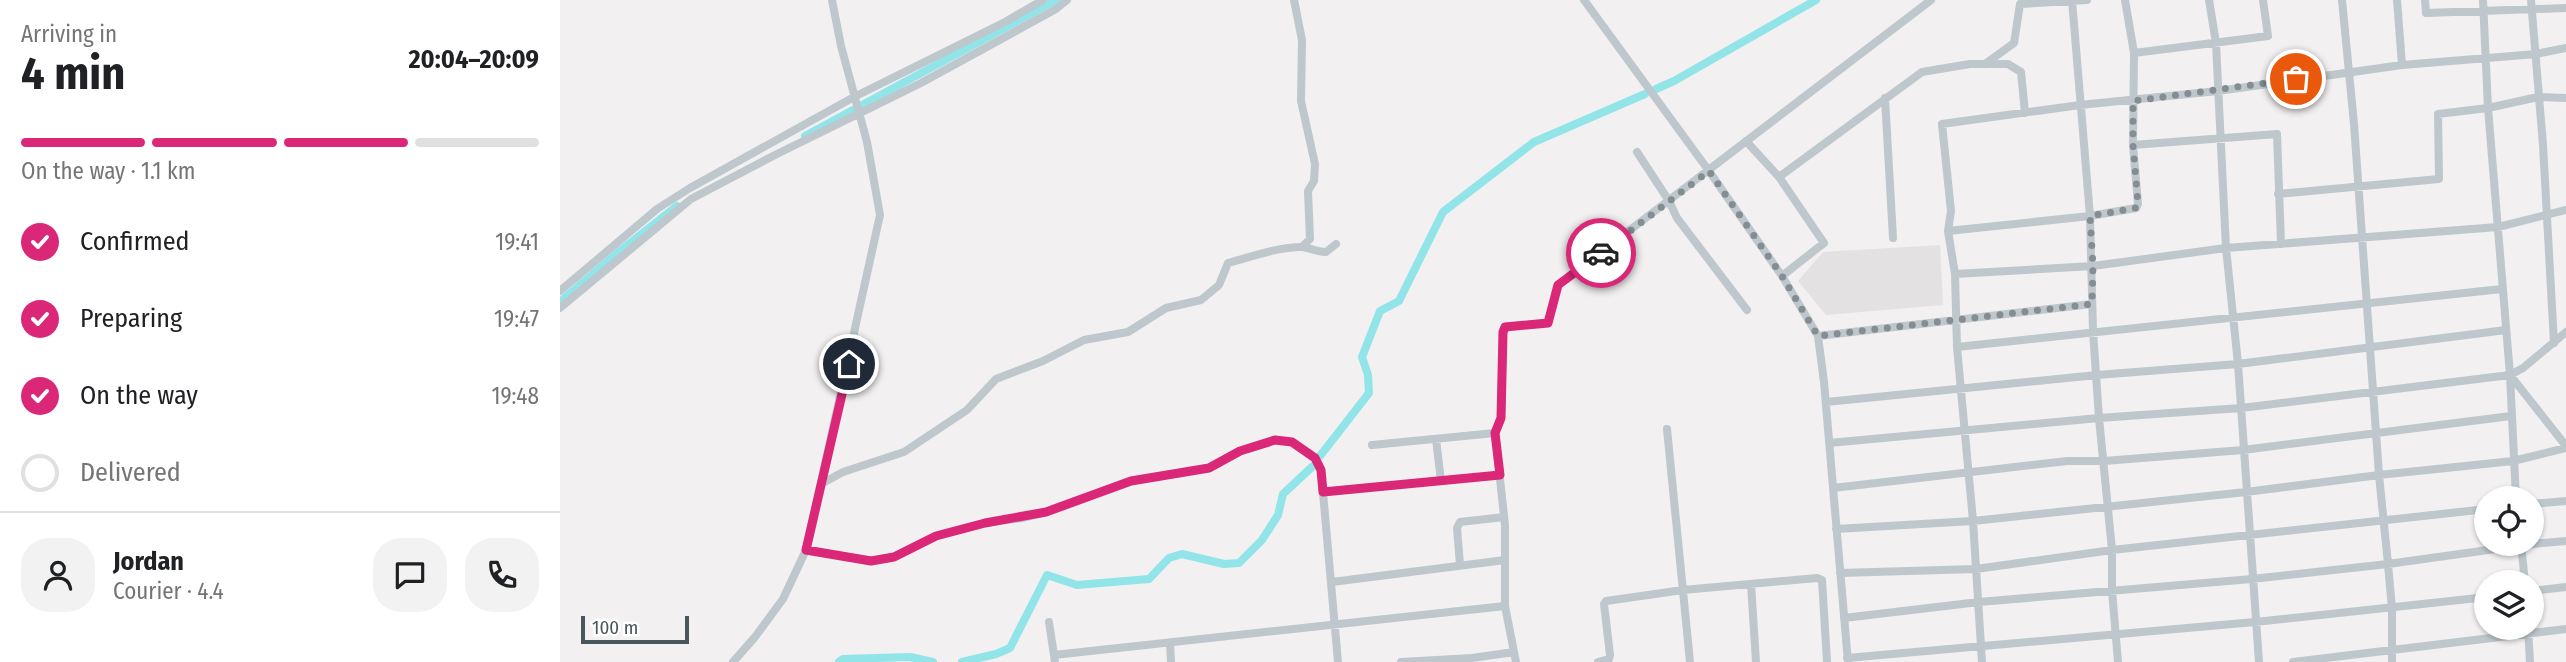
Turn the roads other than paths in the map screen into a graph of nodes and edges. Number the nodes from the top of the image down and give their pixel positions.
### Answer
1 (832, 0) edge
2 (1043, 0) edge
3 (1067, 0) edge
4 (1294, 0) edge
5 (1584, 0) edge
6 (1930, 0) edge
7 (2087, 0) edge
8 (2125, 0) edge
9 (2209, 0) edge
10 (2263, 0) edge
11 (2342, 0) edge
12 (2397, 0) edge
13 (2425, 0) edge
14 (2483, 0) edge
15 (2531, 0) edge
16 (2072, 1) edge
17 (2566, 8) edge
18 (2531, 10) junction
19 (2483, 11) junction
20 (2216, 43) junction
21 (2566, 48) edge
22 (2134, 53) junction
23 (2536, 54) junction
24 (2486, 58) junction
25 (1985, 64) junction
26 (2402, 65) junction
27 (2349, 72) junction
28 (2218, 91) junction
29 (2538, 97) junction
30 (1885, 98) junction
31 (2566, 98) edge
32 (855, 99) junction
33 (2133, 101) junction
34 (2080, 105) junction
35 (2488, 108) junction
36 (859, 113) junction
37 (2025, 113) junction
38 (2221, 138) junction
39 (1746, 141) junction
40 (2133, 145) junction
41 (1637, 152) dead end
42 (1709, 171) junction
43 (1779, 177) junction
44 (2357, 187) junction
45 (2278, 194) junction
46 (1670, 201) junction
47 (2566, 210) edge
48 (2547, 214) junction
49 (2090, 216) junction
50 (2498, 227) junction
51 (1948, 231) junction
52 (1893, 238) dead end
53 (2361, 238) junction
54 (1336, 244) dead end
55 (2281, 244) junction
56 (1303, 246) junction
57 (2226, 248) junction
58 (2093, 266) junction
59 (1955, 274) junction
60 (1782, 276) junction
61 (2502, 289) junction
62 (560, 291) edge
63 (2366, 302) junction
64 (2092, 304) junction
65 (560, 308) edge
66 (1747, 310) dead end
67 (1956, 319) junction
68 (2233, 319) junction
69 (2506, 330) junction
70 (2093, 331) junction
71 (2566, 332) edge
72 (1818, 336) junction
73 (2554, 343) junction
74 (2369, 346) junction
75 (1957, 347) junction
76 (2238, 364) junction
77 (2510, 374) junction
78 (2097, 375) junction
79 (1962, 388) junction
80 (2373, 391) junction
81 (1826, 402) junction
82 (2241, 408) junction
83 (2511, 416) junction
84 (2099, 418) junction
85 (1667, 429) dead end
86 (1965, 431) junction
87 (2377, 432) junction
88 (1495, 433) junction
89 (1436, 439) junction
90 (1829, 443) junction
91 (1372, 445) dead end
92 (2566, 447) edge
93 (2243, 450) junction
94 (2104, 461) junction
95 (2513, 461) junction
96 (1968, 472) junction
97 (1500, 475) junction
98 (2379, 475) junction
99 (1441, 481) junction
100 (821, 484) junction
101 (2515, 486) edge
102 (1833, 488) junction
103 (1323, 492) junction
104 (2246, 492) junction
105 (2566, 501) edge
106 (2544, 503) edge
107 (2109, 506) junction
108 (2474, 510) edge
109 (1504, 517) junction
110 (2384, 520) junction
111 (1973, 521) junction
112 (1836, 529) junction
113 (2249, 537) junction
114 (2566, 541) edge
115 (2544, 543) edge
116 (806, 550) junction
117 (2112, 550) junction
118 (2474, 552) edge
119 (1505, 560) junction
120 (2388, 564) junction
121 (1460, 565) junction
122 (1976, 569) junction
123 (1840, 573) junction
124 (2252, 579) junction
125 (1332, 582) junction
126 (1751, 584) junction
127 (2566, 587) edge
128 (1684, 590) junction
129 (2112, 590) junction
130 (2544, 590) edge
131 (2474, 599) edge
132 (1979, 602) junction
133 (1505, 606) junction
134 (2392, 608) junction
135 (1844, 618) junction
136 (1049, 622) dead end
137 (2255, 622) junction
138 (1335, 625) junction
139 (2566, 629) edge
140 (2544, 630) edge
141 (2115, 635) junction
142 (2474, 638) edge
143 (2529, 640) edge
144 (1170, 643) junction
145 (1982, 647) junction
146 (2390, 650) junction
147 (1514, 652) junction
148 (1055, 659) edge
149 (1847, 660) edge
150 (733, 662) edge
151 (1171, 662) edge
152 (1338, 662) edge
153 (1401, 662) edge
154 (1516, 662) edge
155 (1598, 662) edge
156 (1690, 662) edge
157 (1756, 662) edge
158 (1827, 662) edge
159 (1982, 662) edge
160 (2118, 662) edge
161 (2259, 662) edge
162 (2293, 662) edge
163 (2392, 662) edge
164 (2530, 662) edge

1 - 32 street
2 - 32 street
3 - 36 street
4 - 56 street
5 - 42 street
6 - 39 street
7 - 16 street
8 - 22 street
9 - 20 street
10 - 20 street
11 - 27 street
12 - 26 street
13 - 19 street
14 - 19 street
15 - 18 street
16 - 25 street
16 - 34 street
17 - 18 street
18 - 19 street
18 - 23 street
19 - 24 street
20 - 22 street
20 - 28 street
21 - 23 street
22 - 33 street
23 - 24 street
23 - 29 street
24 - 26 street
24 - 35 street
25 - 30 street
25 - 37 street
26 - 27 street
27 - 28 street
27 - 44 street
28 - 33 street
28 - 38 street
29 - 31 street
29 - 35 street
29 - 48 street
30 - 43 street
30 - 52 street
32 - 36 street
32 - 62 street
33 - 34 street
33 - 40 street
34 - 37 street
34 - 49 street
35 - 44 street
35 - 50 street
36 - 65 street
36 - 100 street
37 - 51 street
38 - 40 street
38 - 45 street
38 - 57 street
39 - 42 street
39 - 43 street
40 - 49 street
41 - 46 street
42 - 46 street
42 - 60 street
43 - 60 street
44 - 45 street
44 - 53 street
45 - 55 street
46 - 66 street
46 - 88 street
47 - 48 street
48 - 50 street
48 - 73 street
49 - 51 street
49 - 58 street
50 - 53 street
50 - 61 street
51 - 59 street
53 - 55 street
53 - 63 street
54 - 56 street
55 - 57 street
56 - 100 street
57 - 58 street
57 - 68 street
58 - 59 street
58 - 64 street
59 - 67 street
60 - 72 street
61 - 63 street
61 - 69 street
63 - 68 street
63 - 74 street
64 - 67 street
64 - 70 street
67 - 72 street
67 - 75 street
68 - 70 street
68 - 76 street
69 - 74 street
69 - 77 street
70 - 75 street
70 - 78 street
71 - 73 street
72 - 81 street
73 - 77 street
74 - 76 street
74 - 80 street
75 - 79 street
76 - 78 street
76 - 82 street
77 - 80 street
77 - 83 street
77 - 92 street
78 - 79 street
78 - 84 street
79 - 81 street
79 - 86 street
80 - 82 street
80 - 87 street
81 - 90 street
82 - 84 street
82 - 93 street
83 - 87 street
83 - 95 street
84 - 86 street
84 - 94 street
85 - 128 street
86 - 90 street
86 - 96 street
87 - 93 street
87 - 98 street
88 - 89 street
88 - 97 street
89 - 91 street
89 - 99 street
90 - 102 street
92 - 95 street
93 - 94 street
93 - 104 street
94 - 96 street
94 - 107 street
95 - 98 street
95 - 101 street
96 - 102 street
96 - 111 street
97 - 99 street
97 - 109 street
98 - 104 street
98 - 110 street
99 - 103 street
100 - 116 street
102 - 112 street
103 - 116 street
103 - 125 street
104 - 107 street
104 - 113 street
105 - 106 street
107 - 111 street
107 - 117 street
108 - 110 street
109 - 119 street
109 - 121 street
110 - 113 street
110 - 120 street
111 - 112 street
111 - 122 street
112 - 123 street
113 - 117 street
113 - 124 street
114 - 115 street
116 - 150 street
117 - 122 street
117 - 129 street
118 - 120 street
119 - 121 street
119 - 133 street
120 - 124 street
120 - 134 street
121 - 125 street
122 - 123 street
122 - 132 street
123 - 135 street
124 - 129 street
124 - 137 street
125 - 138 street
126 - 128 street
126 - 157 street
126 - 158 street
127 - 130 street
128 - 155 street
128 - 156 street
129 - 132 street
129 - 141 street
131 - 134 street
132 - 135 street
132 - 145 street
133 - 138 street
133 - 147 street
134 - 137 street
134 - 146 street
135 - 149 street
136 - 148 street
137 - 141 street
137 - 161 street
138 - 144 street
138 - 152 street
139 - 140 street
141 - 145 street
141 - 160 street
142 - 146 street
143 - 164 street
144 - 148 street
144 - 151 street
145 - 149 street
145 - 159 street
146 - 162 street
146 - 163 street
147 - 153 street
147 - 154 street

